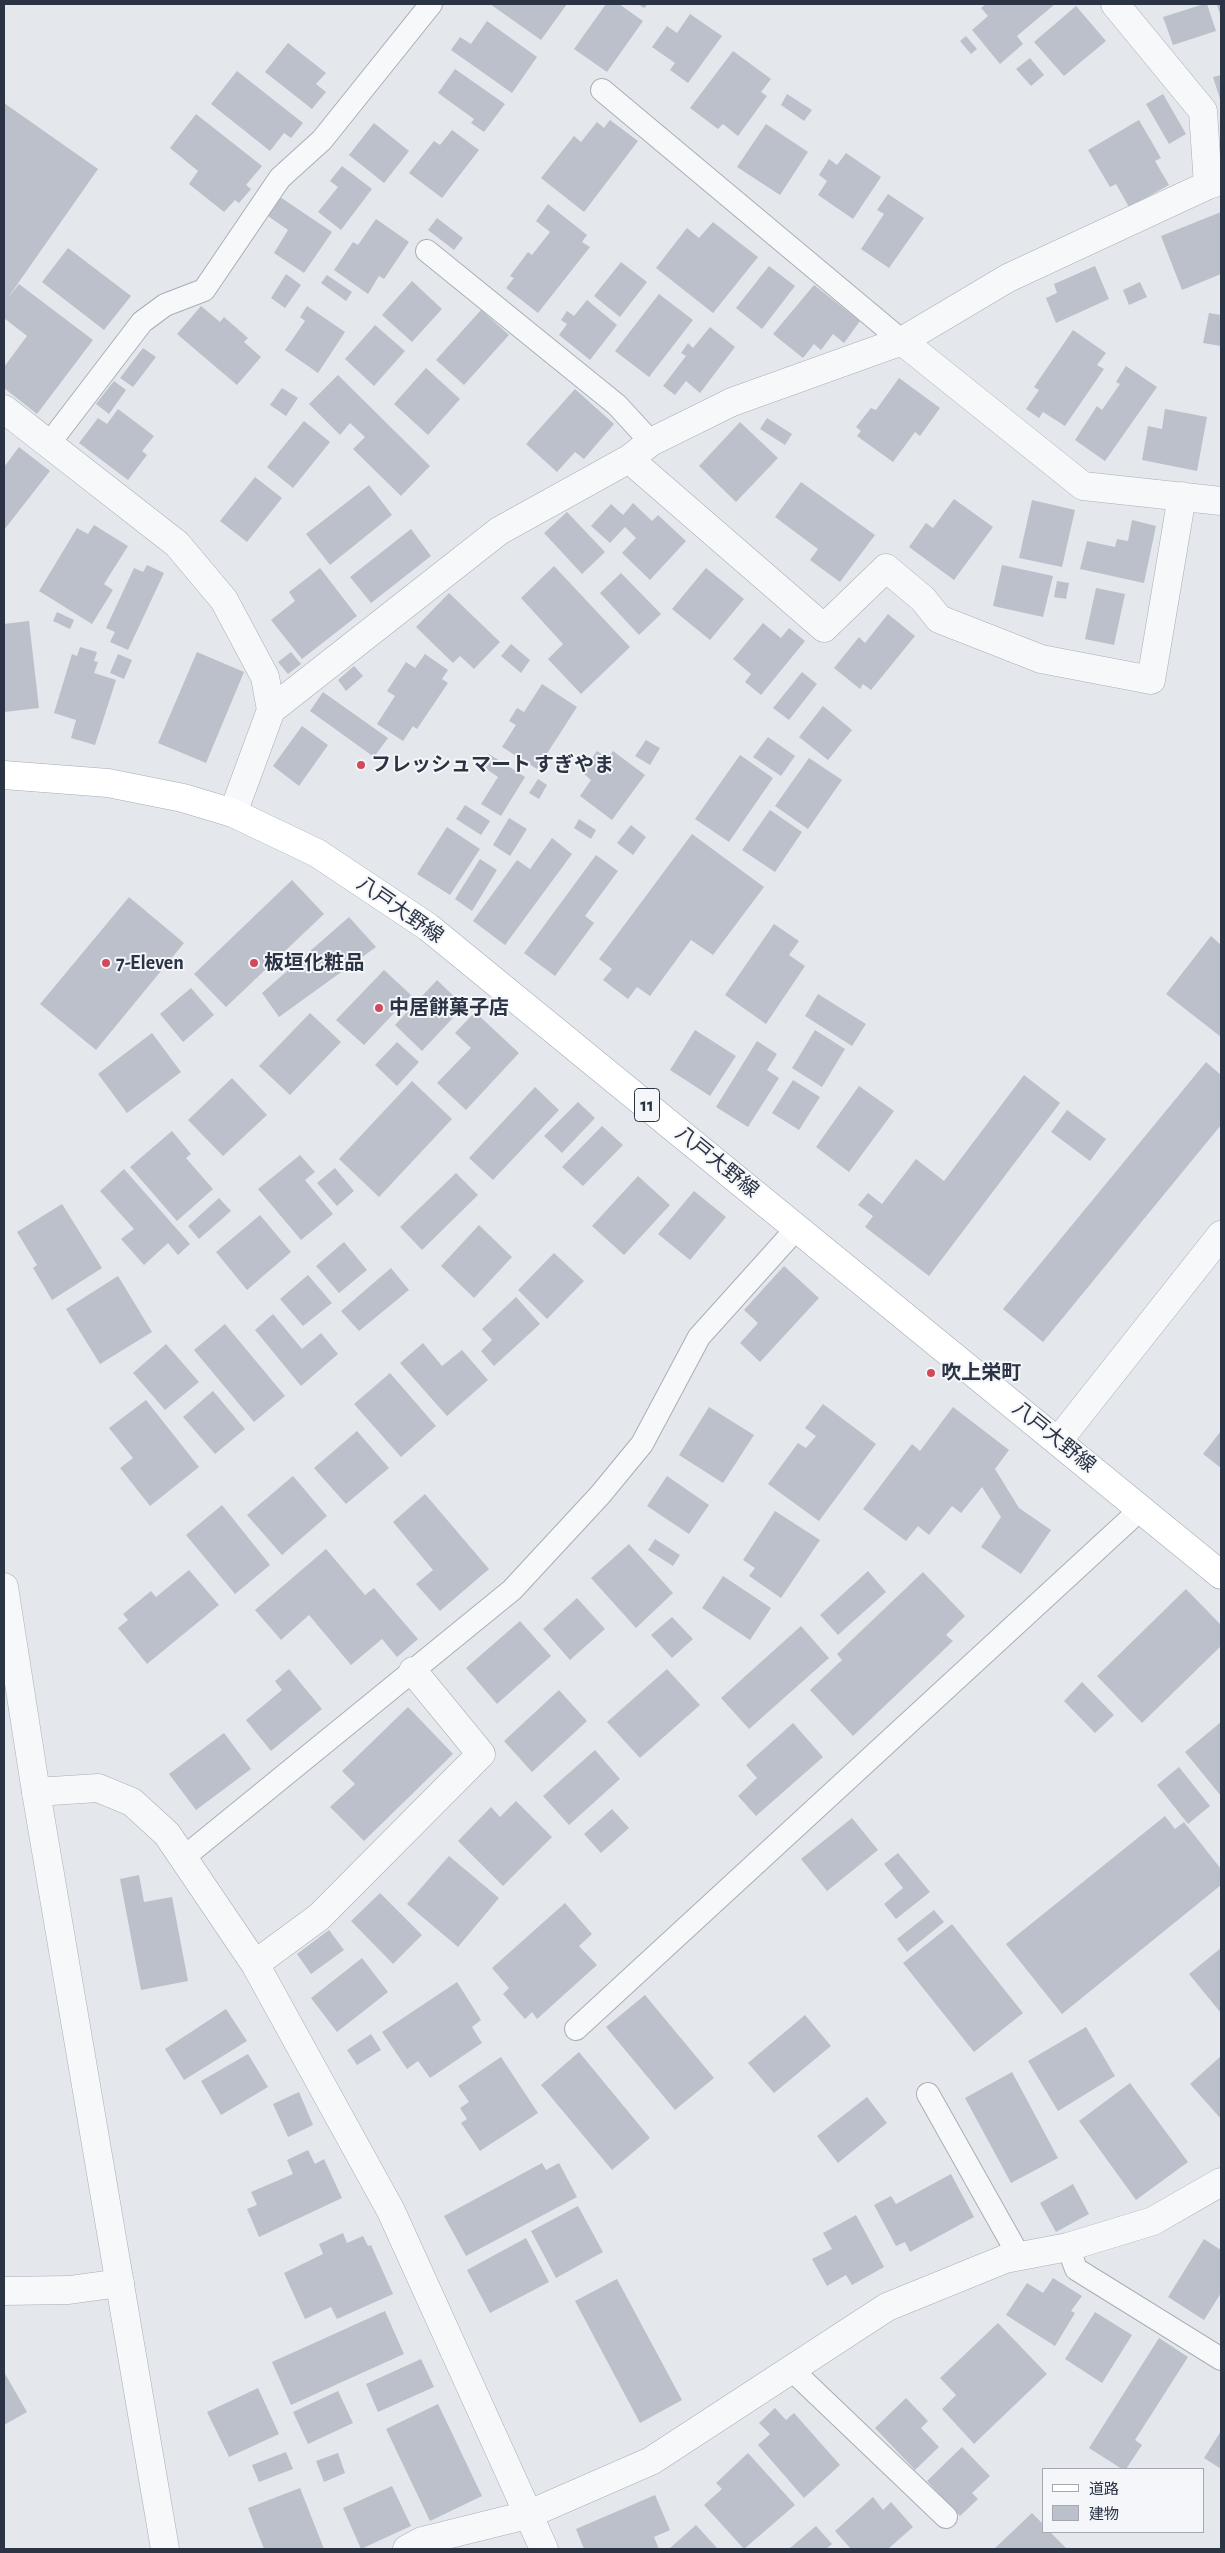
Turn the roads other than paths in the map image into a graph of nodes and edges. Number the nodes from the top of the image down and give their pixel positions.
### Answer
1 (431, 4) edge
2 (1114, 4) edge
3 (602, 90) dead end
4 (1214, 183) edge
5 (427, 250) dead end
6 (902, 341) junction
7 (4, 409) edge
8 (651, 442) junction
9 (48, 445) junction
10 (629, 459) junction
11 (1182, 496) junction
12 (1221, 501) edge
13 (271, 710) junction
14 (4, 775) edge
15 (233, 813) junction
16 (797, 1228) junction
17 (1221, 1236) edge
18 (1058, 1441) junction
19 (1141, 1508) junction
20 (1221, 1575) edge
21 (4, 1588) edge
22 (413, 1671) junction
23 (36, 1792) junction
24 (183, 1858) junction
25 (255, 1964) junction
26 (576, 2029) dead end
27 (928, 2094) dead end
28 (1221, 2182) edge
29 (1068, 2247) junction
30 (1019, 2256) junction
31 (120, 2283) junction
32 (4, 2292) edge
33 (1221, 2359) edge
34 (792, 2369) junction
35 (528, 2515) junction
36 (946, 2517) dead end
37 (165, 2549) edge
38 (408, 2549) edge
39 (544, 2549) edge

1 - 9 lane
2 - 4 street
3 - 6 lane
4 - 6 street
5 - 8 lane
6 - 8 street
6 - 11 street
7 - 9 street
8 - 10 street
9 - 13 street
10 - 11 street
10 - 13 street
11 - 12 street
13 - 15 street
14 - 15 main road, 八戸大野線 / 11
15 - 16 main road, 八戸大野線 / 11
16 - 18 main road, 八戸大野線 / 11
16 - 22 lane
17 - 18 street
18 - 19 main road, 八戸大野線 / 11
19 - 20 main road, 八戸大野線 / 11
19 - 26 lane
21 - 23 street
22 - 24 lane
22 - 25 street
23 - 24 street
23 - 31 street
24 - 25 street
25 - 35 street
27 - 30 lane
28 - 29 street
29 - 30 street
29 - 33 lane
30 - 34 street
31 - 32 street
31 - 37 street
34 - 35 street
34 - 36 lane
35 - 38 street
35 - 39 street

